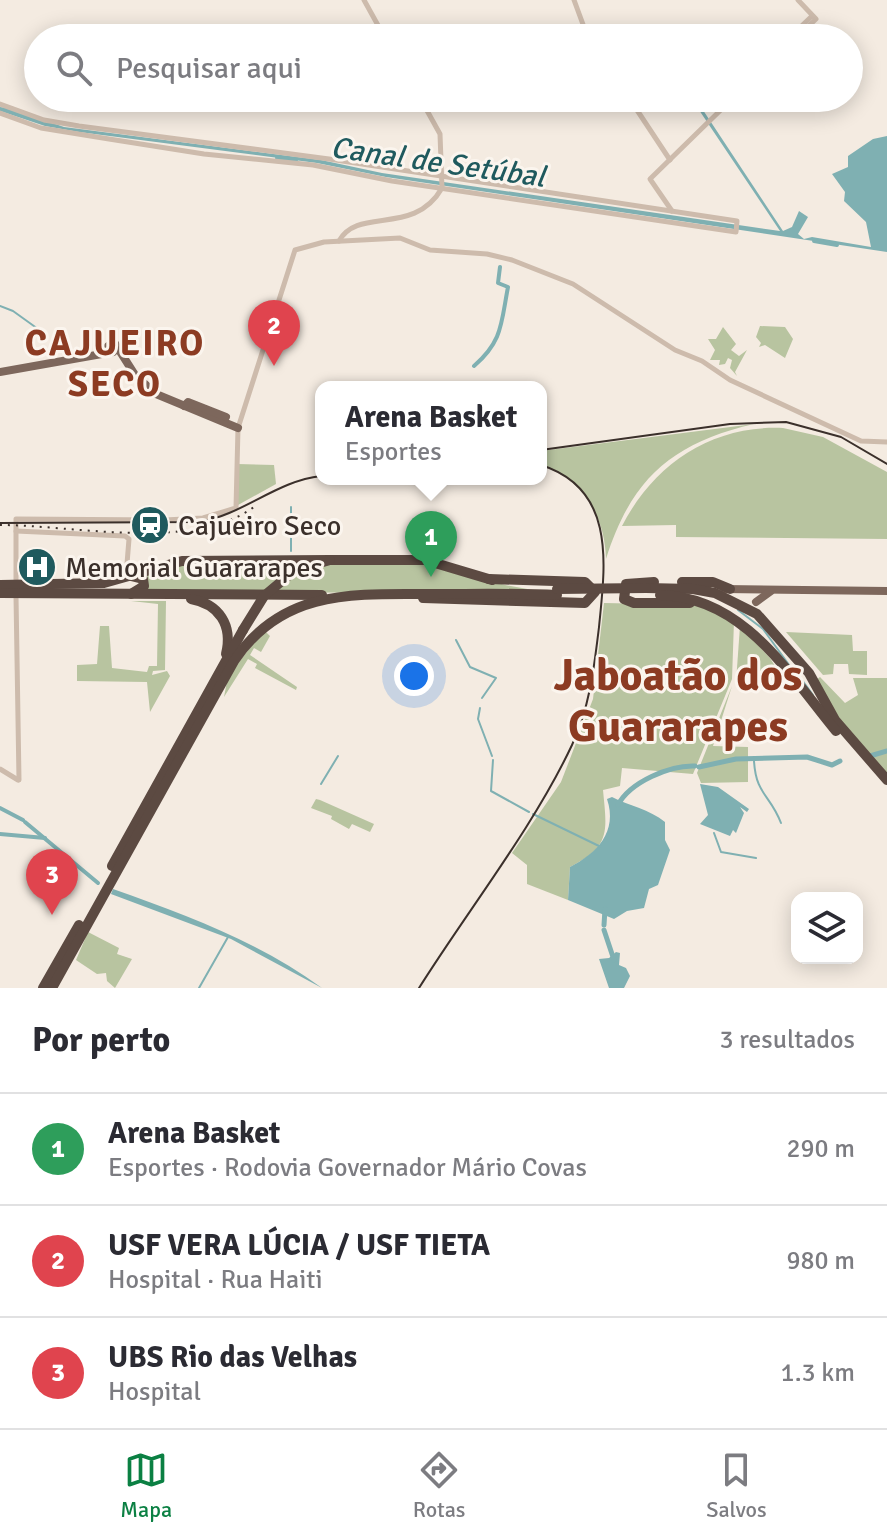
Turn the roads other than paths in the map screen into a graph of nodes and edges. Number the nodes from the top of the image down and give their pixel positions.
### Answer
1 (364, 0) edge
2 (574, 0) edge
3 (798, 0) edge
4 (814, 18) junction
5 (377, 24) edge
6 (583, 24) edge
7 (806, 24) edge
8 (809, 24) edge
9 (0, 104) edge
10 (428, 112) edge
11 (638, 112) edge
12 (718, 112) edge
13 (0, 113) edge
14 (670, 160) junction
15 (443, 183) junction
16 (673, 212) junction
17 (338, 242) junction
18 (0, 372) edge
19 (239, 425) junction
20 (887, 442) edge
21 (16, 531) junction
22 (330, 560) junction
23 (122, 579) junction
24 (489, 579) junction
25 (16, 582) junction
26 (0, 584) edge
27 (693, 589) junction
28 (730, 589) junction
29 (753, 589) junction
30 (780, 589) junction
31 (887, 591) edge
32 (557, 592) junction
33 (646, 592) junction
34 (343, 594) junction
35 (406, 594) junction
36 (521, 594) junction
37 (0, 595) edge
38 (69, 595) junction
39 (125, 595) junction
40 (169, 595) junction
41 (16, 596) junction
42 (509, 602) junction
43 (756, 602) junction
44 (718, 607) junction
45 (757, 614) junction
46 (804, 666) junction
47 (221, 669) junction
48 (792, 678) junction
49 (0, 769) edge
50 (887, 780) edge
51 (887, 790) edge
52 (41, 988) edge
53 (54, 988) edge

1 - 5 street
2 - 6 street
3 - 4 street
4 - 7 street
4 - 8 street
9 - 15 street
10 - 15 street
11 - 14 street
12 - 14 street
13 - 15 street
14 - 16 street
15 - 16 street
15 - 16 street
15 - 17 street
17 - 19 street
17 - 20 street
18 - 19 main road
19 - 21 street
21 - 23 street
21 - 25 street
22 - 23 highway
22 - 24 highway
22 - 47 highway, bridge
23 - 25 main road
23 - 26 highway
23 - 39 highway
24 - 32 highway
24 - 42 highway
25 - 26 main road
27 - 28 main road
27 - 33 highway
27 - 45 highway
28 - 29 main road
28 - 44 highway
29 - 30 main road
29 - 43 main road
30 - 31 main road
30 - 43 main road
32 - 33 highway
32 - 36 highway
33 - 44 highway
34 - 35 highway
34 - 40 highway
34 - 53 highway
35 - 36 highway
35 - 42 highway
36 - 42 highway
37 - 38 highway
37 - 41 main road
38 - 39 highway
38 - 41 main road
39 - 40 highway
40 - 47 highway
41 - 49 street
43 - 45 main road
44 - 48 highway
45 - 46 highway
46 - 48 highway
46 - 50 highway
47 - 52 highway
48 - 51 highway

